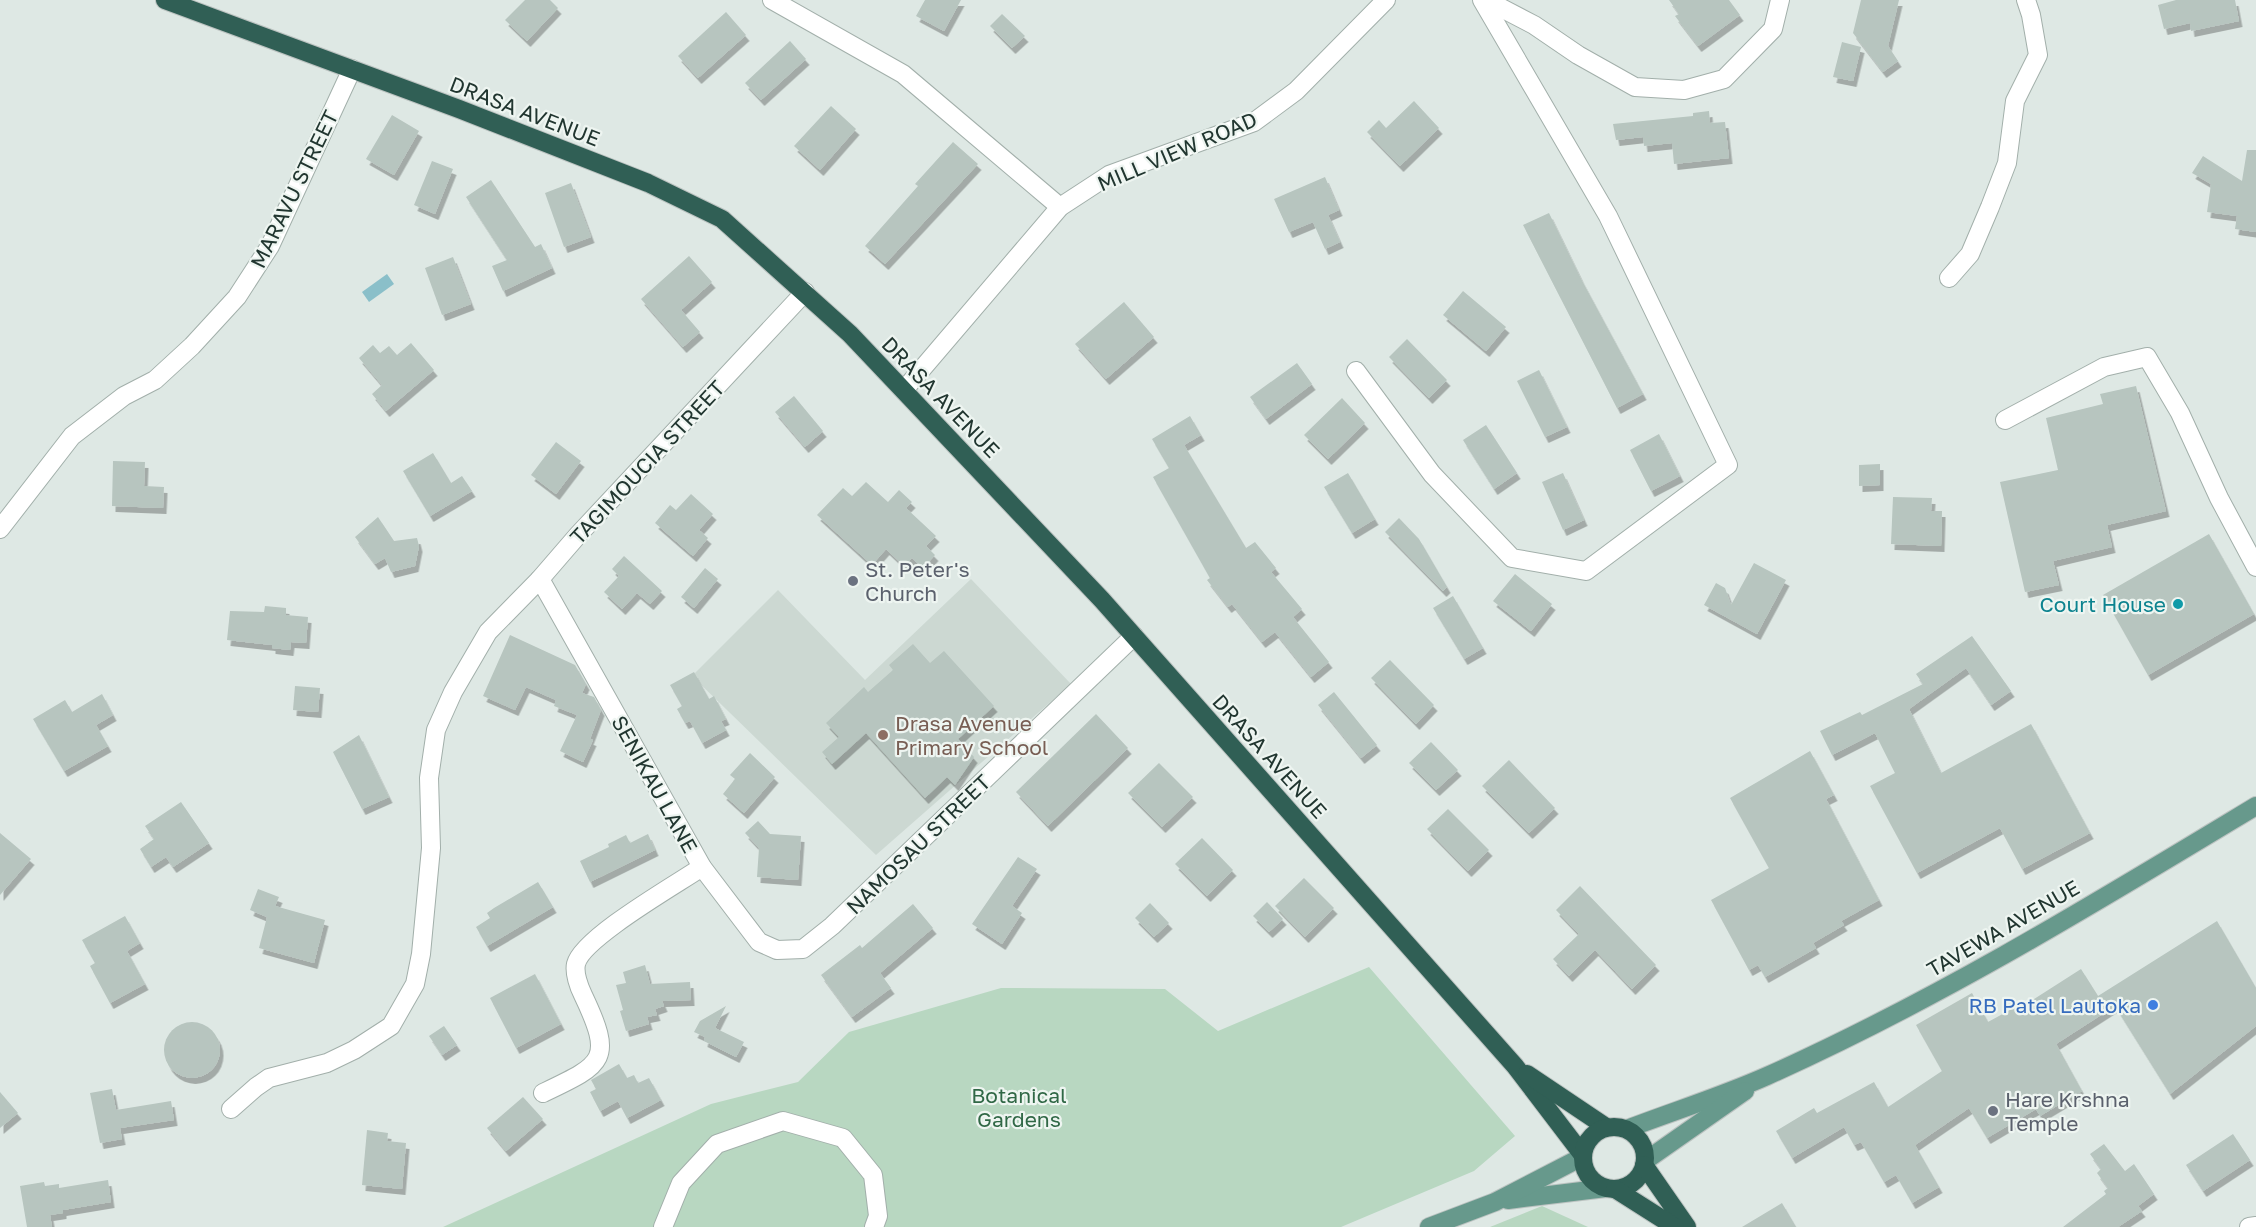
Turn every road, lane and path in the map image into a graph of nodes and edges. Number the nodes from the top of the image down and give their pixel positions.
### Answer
1 (165, 0) edge
2 (772, 0) edge
3 (1386, 0) edge
4 (1484, 0) edge
5 (1780, 0) edge
6 (2026, 0) edge
7 (352, 69) junction
8 (1060, 207) junction
9 (1949, 278) dead end
10 (805, 292) junction
11 (1356, 371) dead end
12 (904, 390) junction
13 (2005, 420) dead end
14 (0, 530) edge
15 (2256, 567) edge
16 (540, 579) junction
17 (1134, 636) junction
18 (2256, 806) edge
19 (702, 867) junction
20 (803, 949) joint
21 (1515, 1066) junction
22 (1766, 1077) junction
23 (543, 1093) dead end
24 (231, 1109) dead end
25 (1606, 1127) junction
26 (1627, 1129) junction
27 (1582, 1156) junction
28 (1645, 1163) junction
29 (1610, 1189) junction
30 (1495, 1202) junction
31 (2256, 1226) edge
32 (663, 1227) edge
33 (874, 1227) edge
34 (1429, 1227) edge
35 (1676, 1227) edge
36 (1687, 1227) edge
37 (2249, 1227) edge

1 - 7 highway, DRASA AVENUE
2 - 8 street
3 - 8 street, MILL VIEW ROAD
4 - 5 street
4 - 11 street
6 - 9 street
7 - 10 highway, DRASA AVENUE
7 - 14 street, MARAVU STREET
8 - 12 street, MILL VIEW ROAD
10 - 12 highway, DRASA AVENUE
10 - 16 street, TAGIMOUCIA STREET
12 - 17 highway, DRASA AVENUE
13 - 15 street
16 - 19 street, SENIKAU LANE
16 - 24 street, TAGIMOUCIA STREET
17 - 20 street, NAMOSAU STREET
17 - 21 highway, DRASA AVENUE
18 - 22 main road, TAVEWA AVENUE
19 - 20 street, SENIKAU LANE
19 - 23 street
21 - 25 highway, DRASA AVENUE
21 - 27 highway, DRASA AVENUE
22 - 26 main road, TAVEWA AVENUE
22 - 28 main road, TAVEWA AVENUE
25 - 26 highway
25 - 27 highway
26 - 28 highway
27 - 29 highway
27 - 30 main road
28 - 29 highway
28 - 36 highway
29 - 30 main road
29 - 35 highway
30 - 34 main road
31 - 37 street
32 - 33 street

